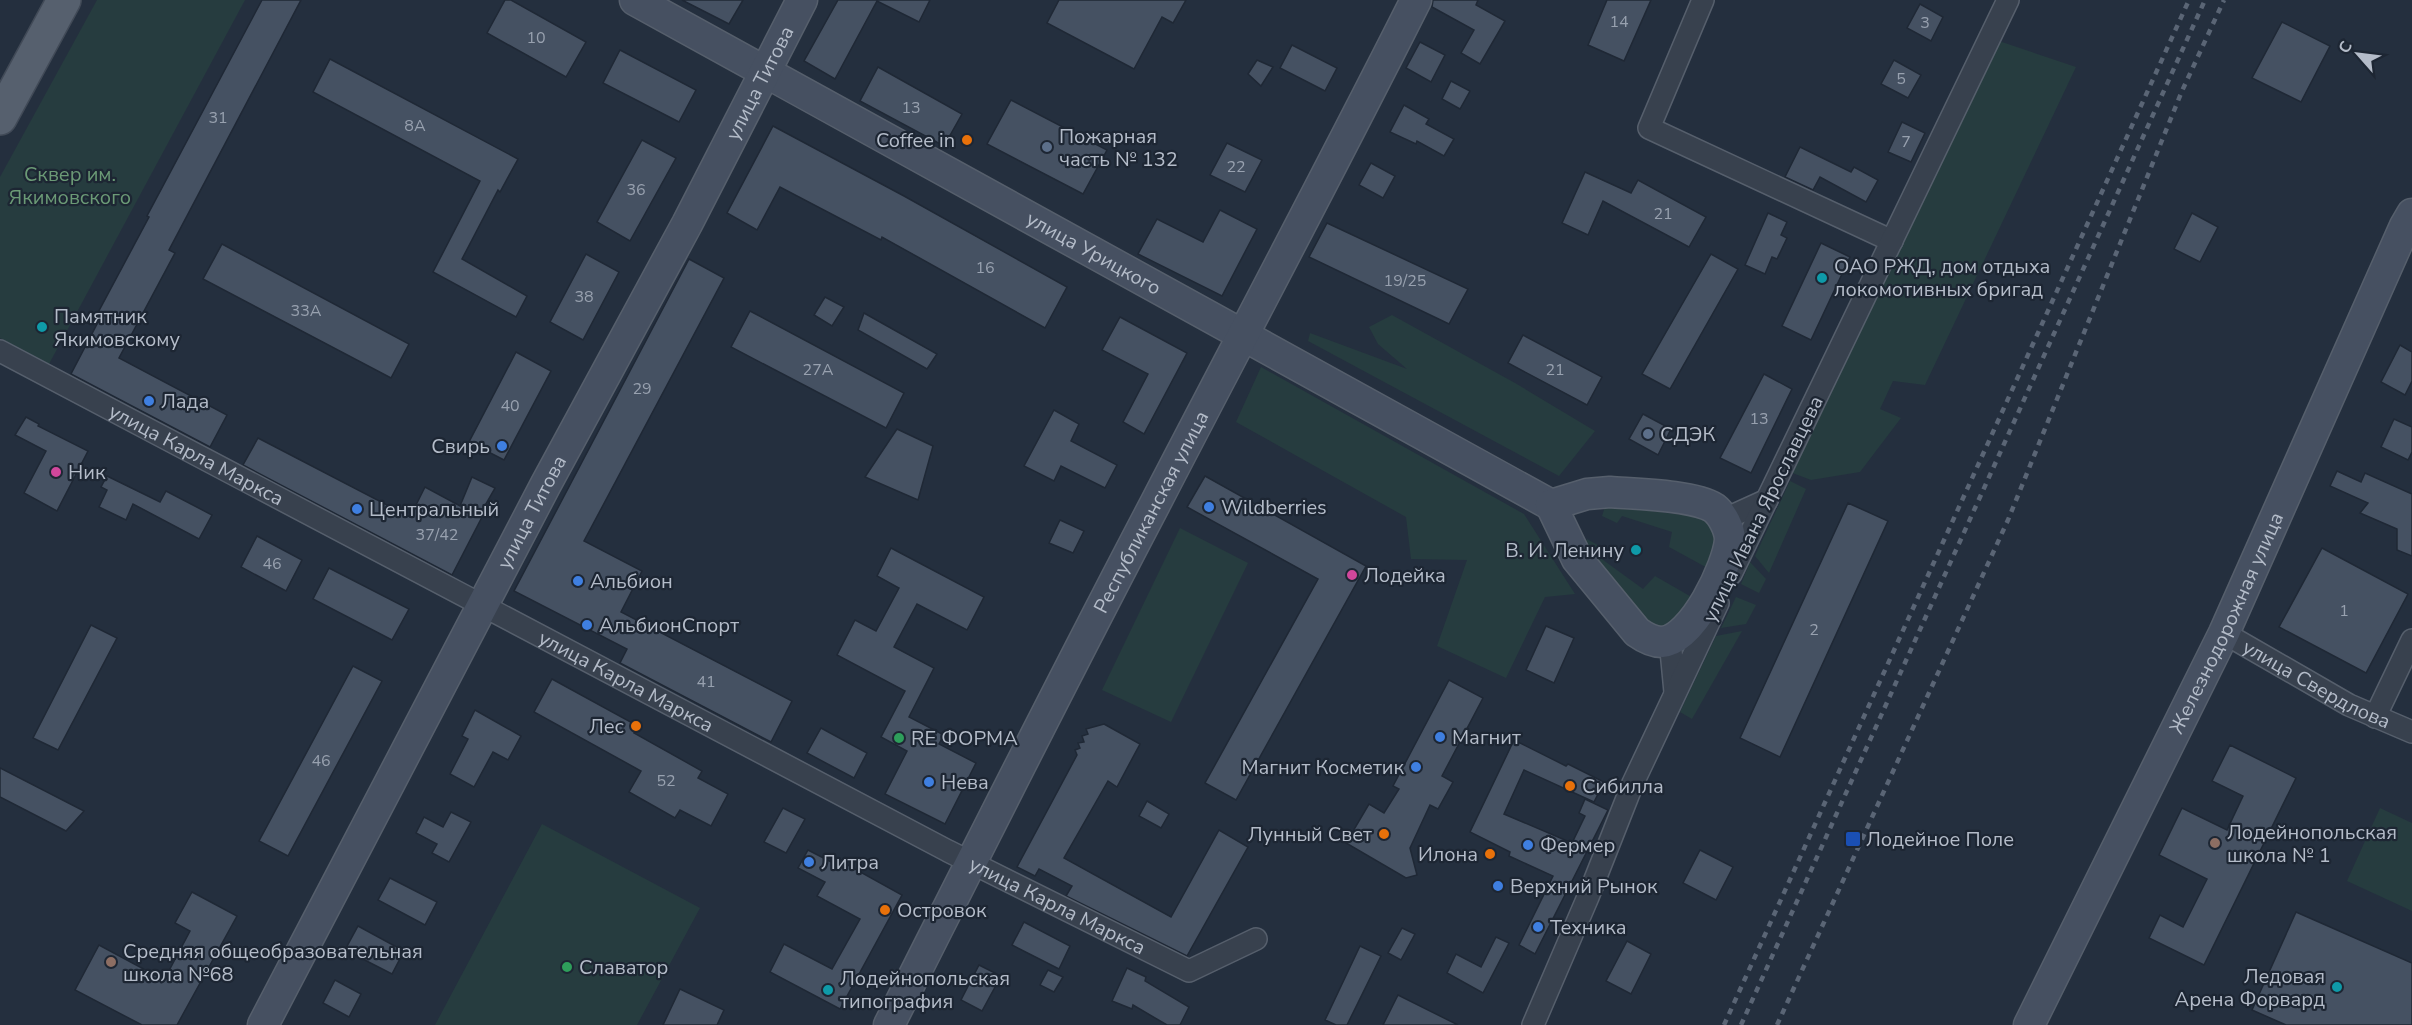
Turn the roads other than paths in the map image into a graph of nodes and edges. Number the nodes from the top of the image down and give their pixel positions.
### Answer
1 (64, 0) edge
2 (635, 0) edge
3 (802, 0) edge
4 (1416, 0) edge
5 (1702, 0) edge
6 (2008, 0) edge
7 (767, 71) junction
8 (0, 118) edge
9 (2410, 223) edge
10 (1892, 241) junction
11 (1244, 336) junction
12 (0, 351) edge
13 (1767, 500) junction
14 (1551, 505) junction
15 (1724, 520) junction
16 (482, 605) junction
17 (2223, 633) junction
18 (1670, 640) junction
19 (2412, 640) edge
20 (1675, 692) junction
21 (2375, 717) junction
22 (2412, 732) edge
23 (970, 861) junction
24 (1256, 939) dead end
25 (262, 1025) edge
26 (889, 1025) edge
27 (1533, 1025) edge
28 (2029, 1025) edge

1 - 8 main road
2 - 7 street, улица Урицкого
3 - 7 street, улица Титова
4 - 11 street, Республиканская улица
5 - 10 street
6 - 10 street, улица Ивана Ярославцева
7 - 11 street, улица Урицкого
7 - 16 street, улица Титова
9 - 17 street, Железнодорожная улица
10 - 13 street, улица Ивана Ярославцева
11 - 14 street, улица Урицкого
11 - 23 street, Республиканская улица
12 - 16 street, улица Карла Маркса
13 - 15 street
13 - 20 street, улица Ивана Ярославцева
14 - 15 street
14 - 18 street
15 - 18 street
16 - 23 street, улица Карла Маркса
16 - 25 street, улица Титова
17 - 21 street, улица Свердлова
17 - 28 street, Железнодорожная улица
18 - 20 street
19 - 21 street
20 - 27 street, улица Ивана Ярославцева
21 - 22 street, улица Свердлова
23 - 24 street, улица Карла Маркса
23 - 26 street, Республиканская улица

